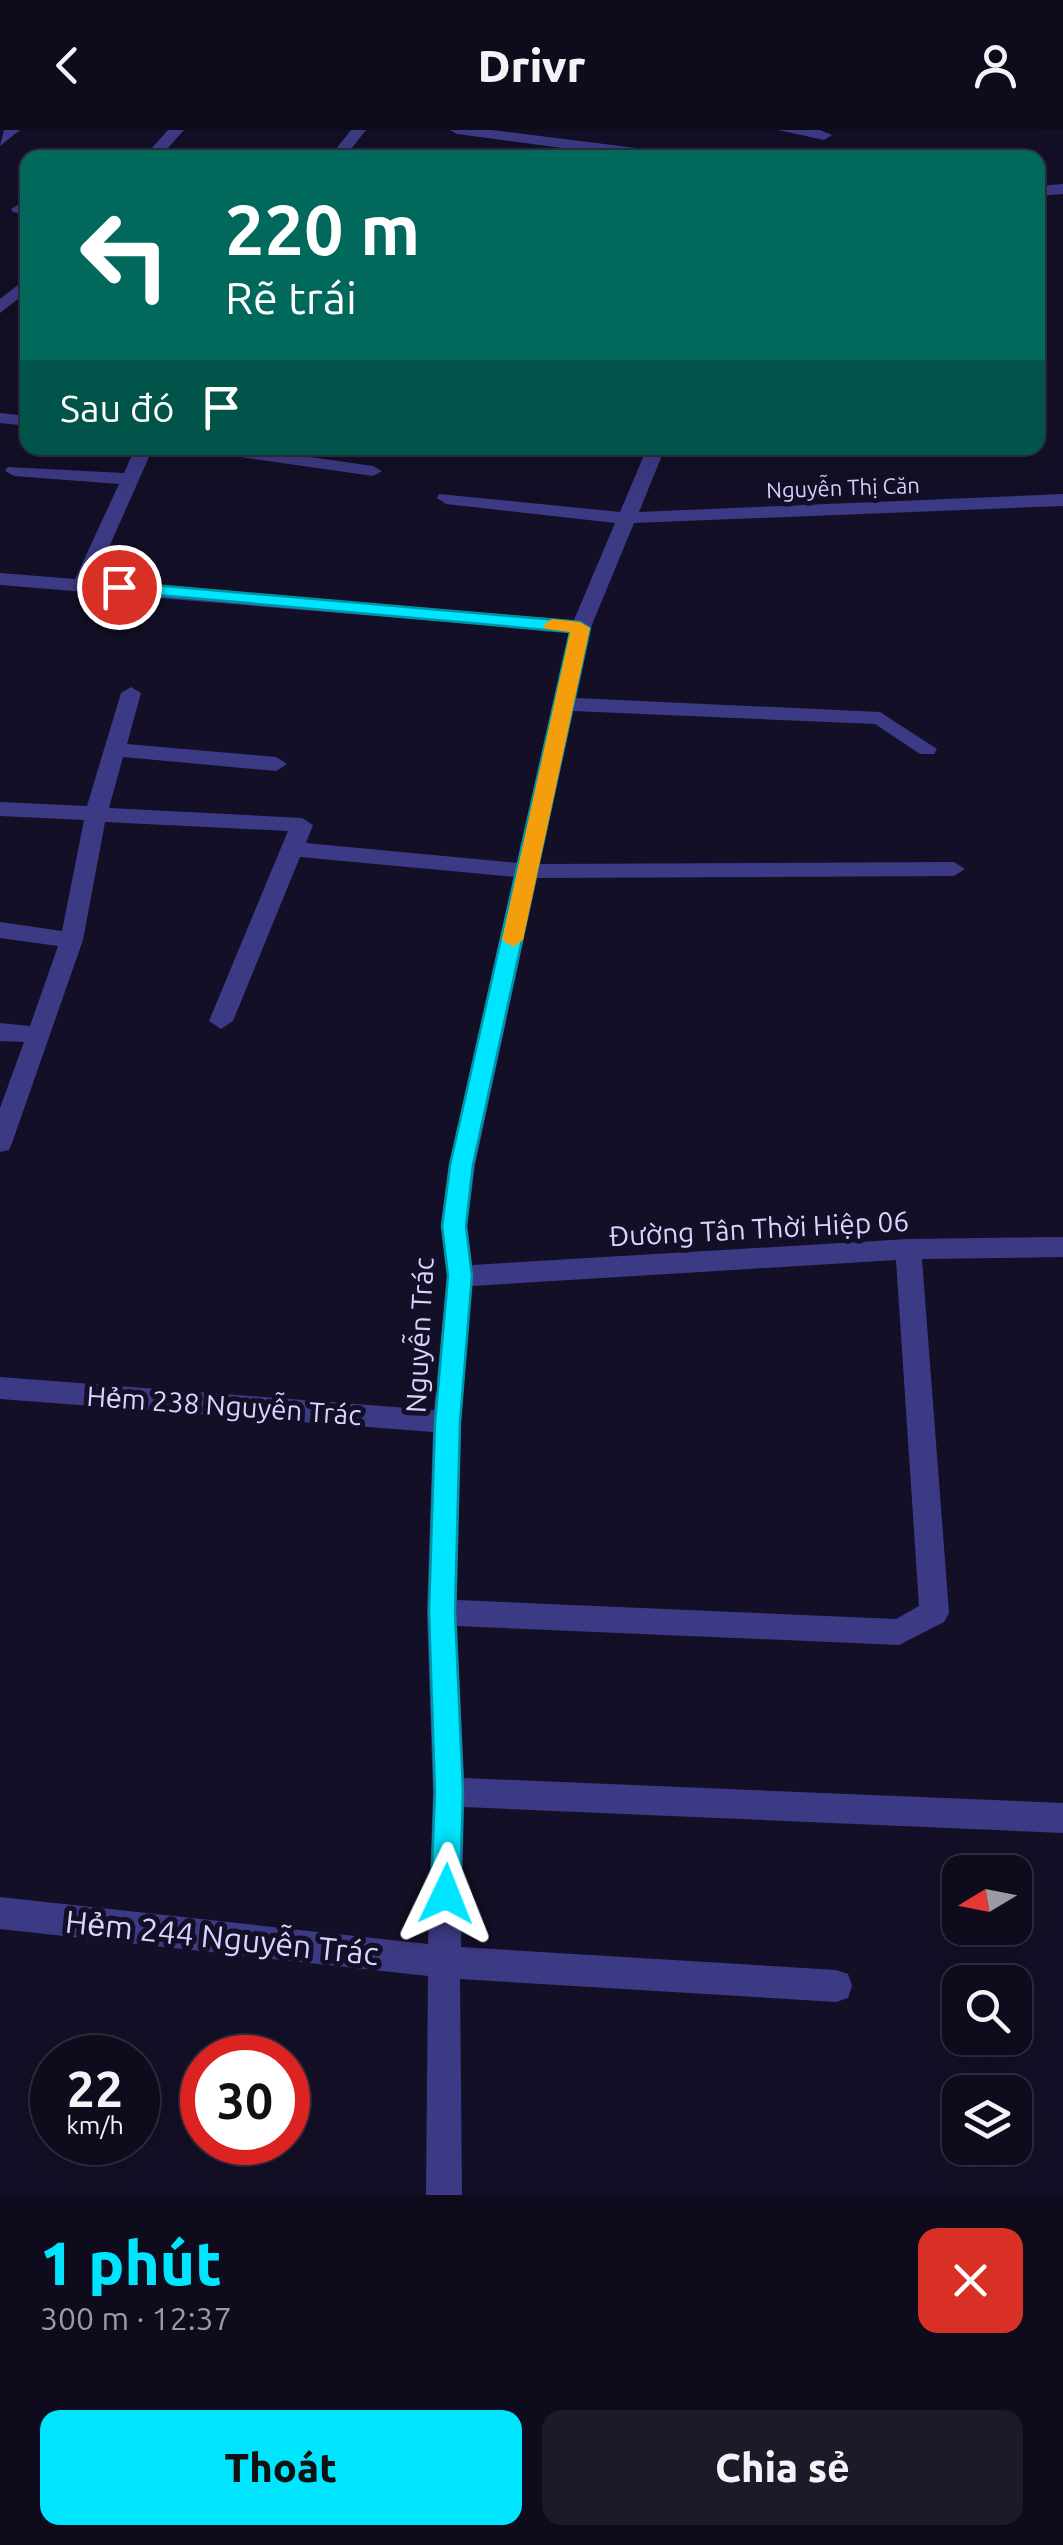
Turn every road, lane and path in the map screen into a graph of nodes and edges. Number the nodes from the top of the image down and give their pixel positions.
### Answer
1 (13, 130) edge
2 (176, 130) edge
3 (359, 130) edge
4 (456, 130) edge
5 (786, 130) edge
6 (823, 137) edge
7 (0, 141) edge
8 (157, 150) edge
9 (343, 150) edge
10 (613, 150) edge
11 (20, 291) edge
12 (0, 308) edge
13 (141, 455) edge
14 (261, 455) edge
15 (653, 455) edge
16 (14, 471) dead end
17 (373, 471) dead end
18 (130, 478) junction
19 (446, 498) dead end
20 (1063, 500) edge
21 (625, 518) junction
22 (0, 579) edge
23 (83, 584) junction
24 (580, 628) junction
25 (131, 694) dead end
26 (566, 704) junction
27 (928, 748) dead end
28 (114, 750) junction
29 (276, 764) dead end
30 (0, 809) edge
31 (96, 814) junction
32 (292, 849) junction
33 (954, 869) dead end
34 (528, 872) junction
35 (0, 930) edge
36 (72, 940) junction
37 (221, 1022) dead end
38 (0, 1032) edge
39 (41, 1036) junction
40 (0, 1143) edge
41 (1063, 1247) edge
42 (908, 1249) junction
43 (460, 1276) junction
44 (0, 1388) edge
45 (447, 1422) junction
46 (442, 1612) junction
47 (449, 1792) junction
48 (1063, 1818) edge
49 (0, 1913) edge
50 (444, 1962) junction
51 (836, 1986) dead end
52 (444, 2195) edge

1 - 7 street
2 - 8 street
3 - 9 street
4 - 10 street
5 - 6 street
11 - 12 street
13 - 18 street
14 - 17 street
15 - 21 street, Nguyễn Trác
16 - 18 street
18 - 23 street
19 - 21 street, Nguyễn Thị Căn
20 - 21 street, Nguyễn Thị Căn
21 - 24 street, Nguyễn Trác
22 - 23 street
23 - 24 street
24 - 26 street, Nguyễn Trác
25 - 28 street
26 - 27 street
26 - 34 street, Nguyễn Trác
28 - 29 street
28 - 31 street
30 - 31 street
31 - 32 street
31 - 36 street
32 - 34 street
32 - 37 street
33 - 34 street
34 - 43 street, Nguyễn Trác
35 - 36 street
36 - 39 street
38 - 39 street
39 - 40 street
41 - 42 street, Đường Tân Thời Hiệp 06
42 - 43 street, Đường Tân Thời Hiệp 06
42 - 46 street
43 - 45 street, Nguyễn Trác
44 - 45 street, Hẻm 238 Nguyễn Trác
45 - 46 street, Nguyễn Trác
46 - 47 street, Nguyễn Trác
47 - 48 street
47 - 50 street, Nguyễn Trác
49 - 50 street, Hẻm 244 Nguyễn Trác
50 - 51 street, Hẻm 244 Nguyễn Trác
50 - 52 street, Nguyễn Trác

